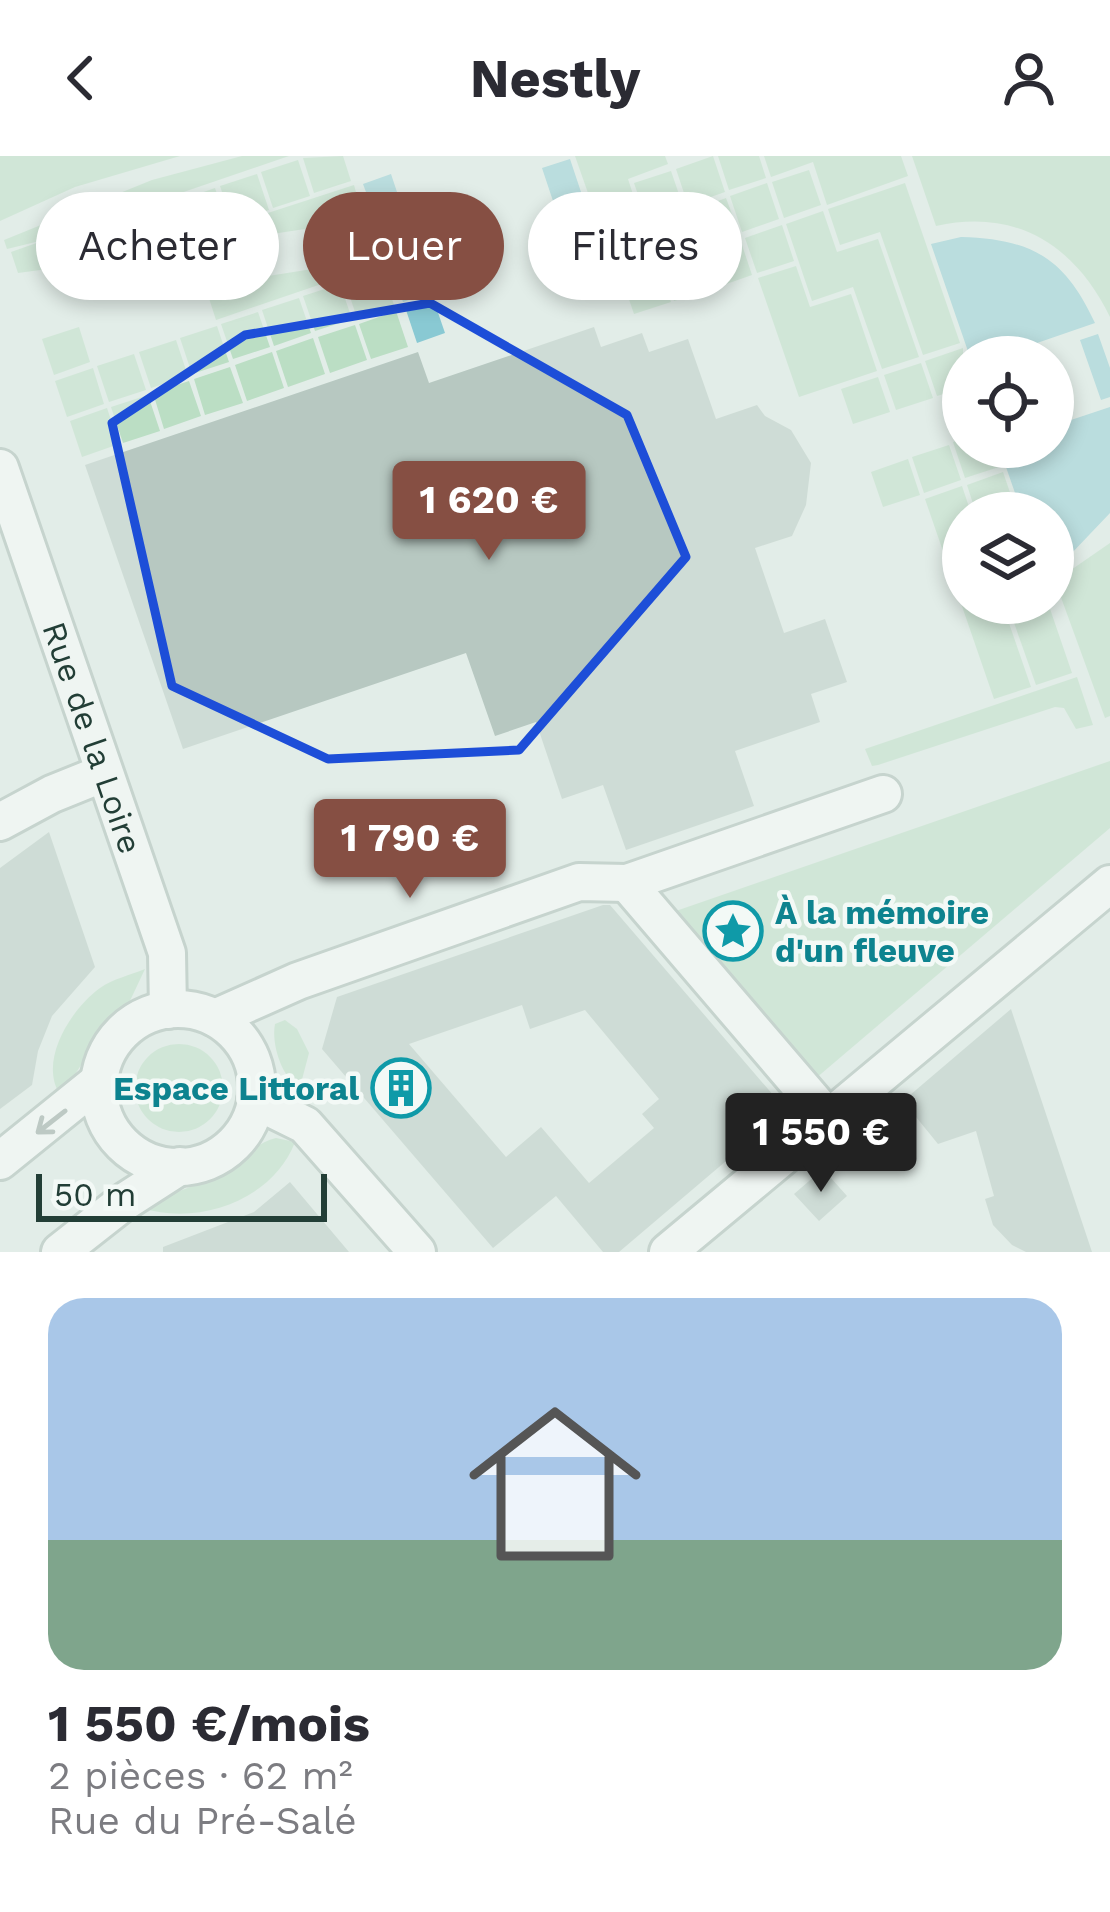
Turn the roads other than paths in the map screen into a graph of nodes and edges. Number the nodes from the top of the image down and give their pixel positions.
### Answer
1 (0, 468) edge
2 (104, 773) junction
3 (883, 794) dead end
4 (0, 822) edge
5 (627, 883) junction
6 (1110, 884) edge
7 (168, 1010) junction
8 (215, 1018) junction
9 (99, 1082) junction
10 (256, 1102) junction
11 (828, 1118) junction
12 (0, 1161) edge
13 (180, 1166) junction
14 (60, 1252) edge
15 (417, 1252) edge
16 (668, 1252) edge

1 - 2 street, Rue de la Loire
2 - 4 street
2 - 7 street, Rue de la Loire
3 - 5 street
5 - 8 street
5 - 11 street
6 - 11 street
7 - 8 street
7 - 9 street
8 - 10 street
9 -> 12 street
9 - 13 street
10 - 13 street
10 - 15 street
11 - 16 street
13 - 14 street

